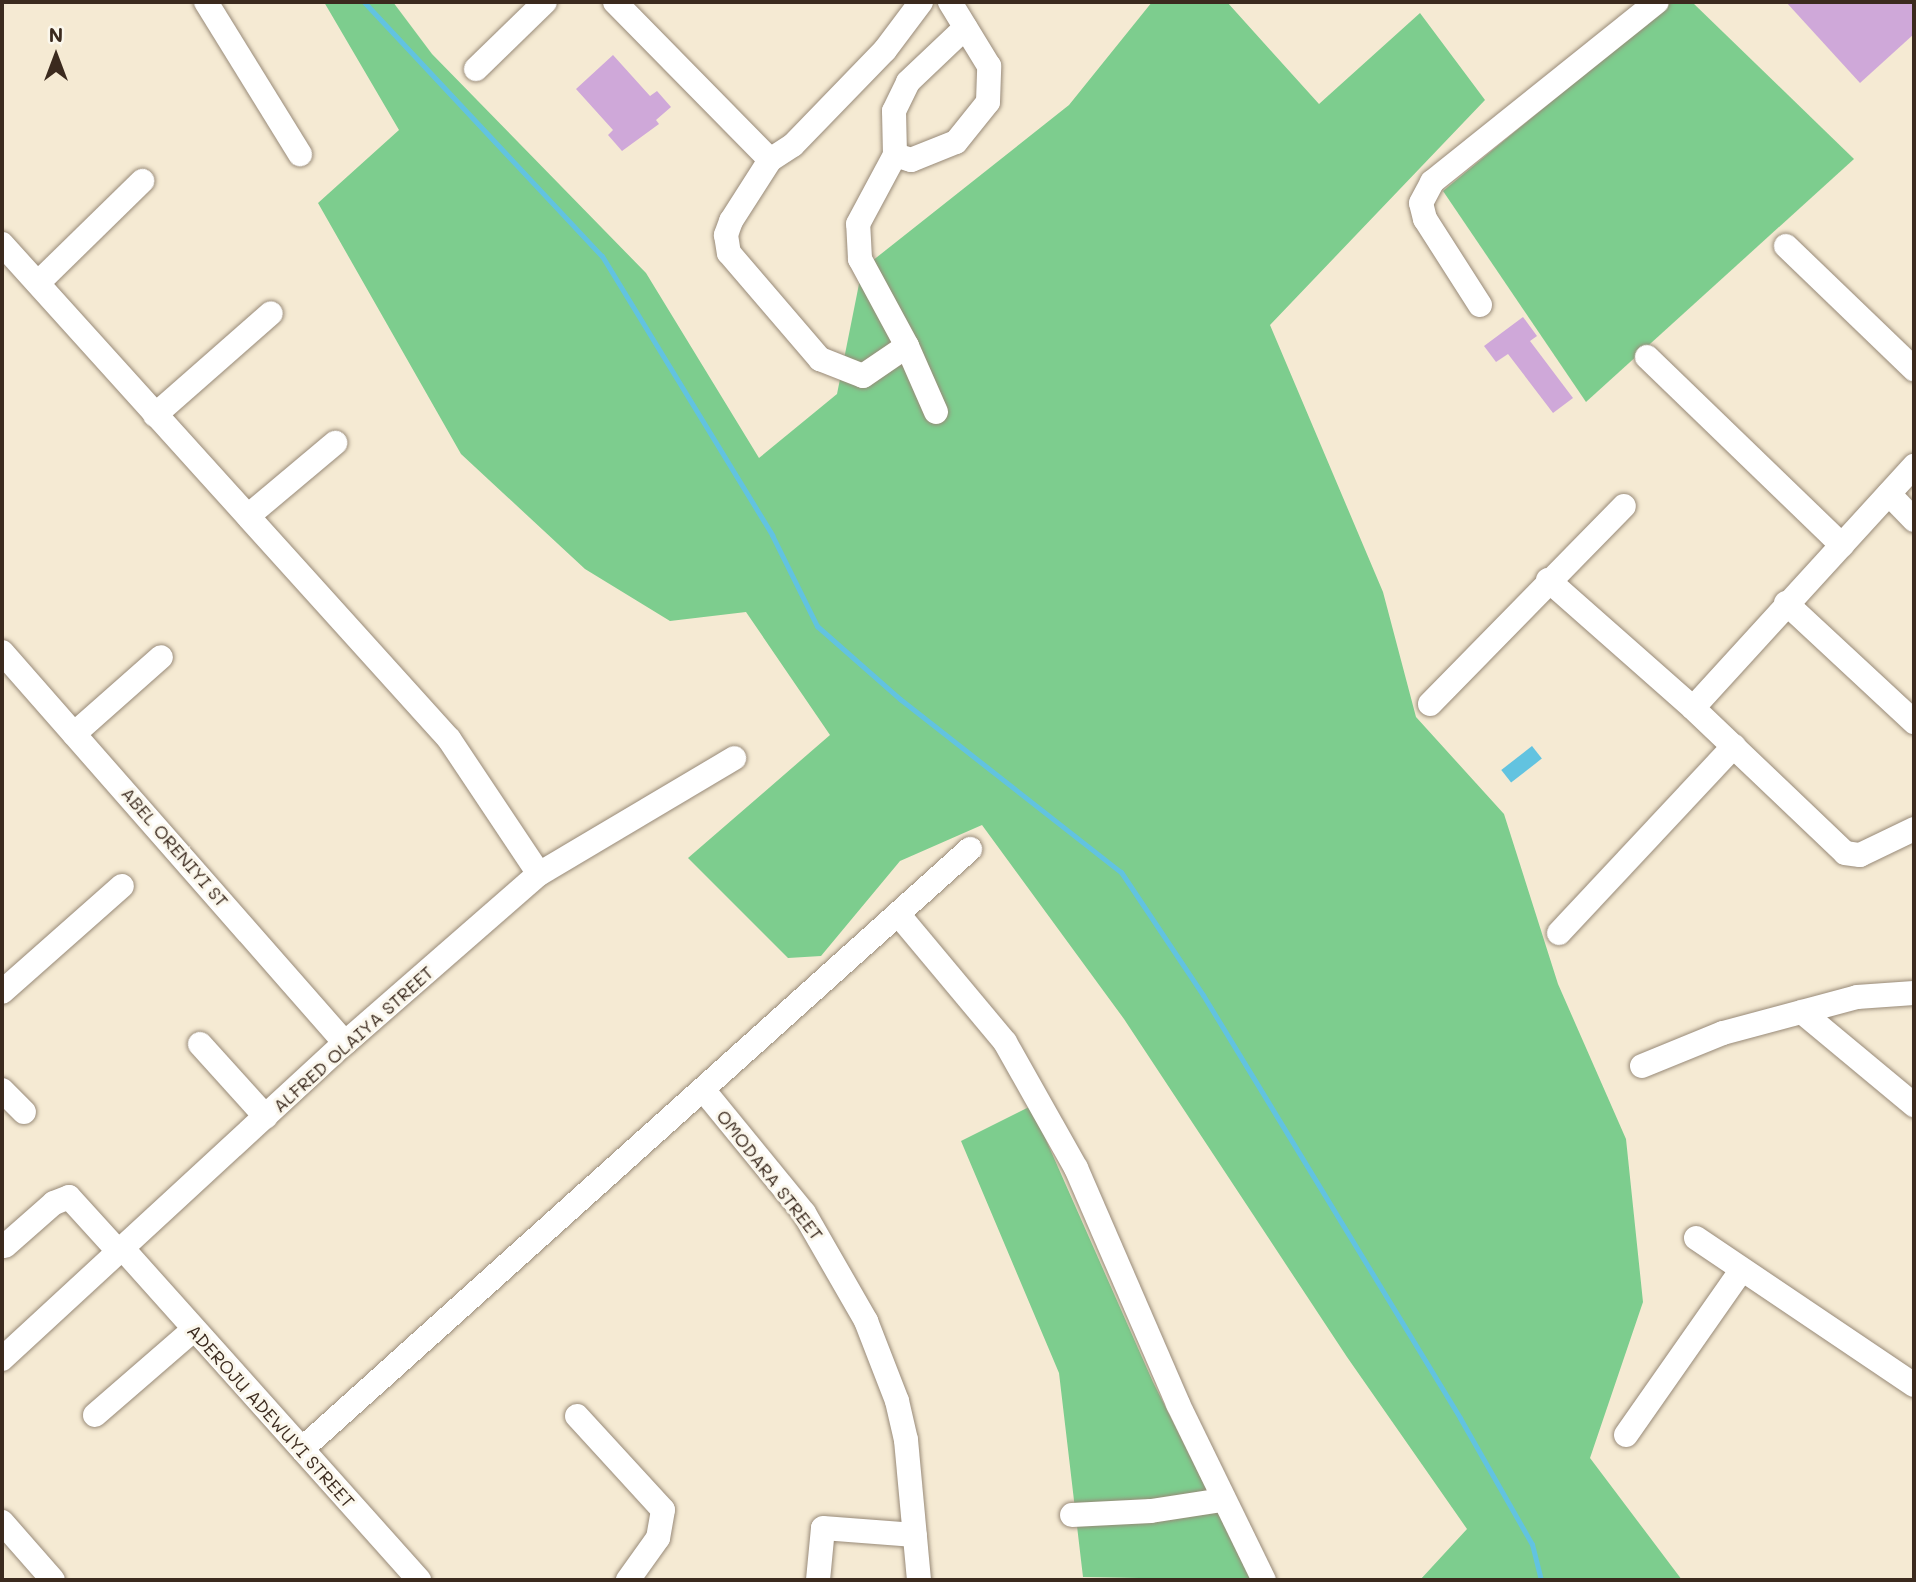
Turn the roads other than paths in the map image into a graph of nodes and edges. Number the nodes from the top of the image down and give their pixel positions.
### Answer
1 (206, 2) edge
2 (545, 2) edge
3 (615, 2) edge
4 (950, 2) edge
5 (1657, 2) edge
6 (914, 4) edge
7 (965, 28) junction
8 (476, 69) dead end
9 (300, 154) dead end
10 (895, 155) junction
11 (770, 160) junction
12 (142, 181) dead end
13 (2, 244) edge
14 (1786, 246) dead end
15 (38, 283) junction
16 (1480, 305) dead end
17 (271, 313) dead end
18 (907, 346) junction
19 (1647, 357) dead end
20 (1914, 369) edge
21 (936, 412) dead end
22 (155, 415) junction
23 (335, 443) dead end
24 (1914, 466) edge
25 (1889, 494) junction
26 (1624, 506) dead end
27 (248, 516) junction
28 (1914, 520) edge
29 (1842, 545) junction
30 (1548, 580) junction
31 (1786, 603) junction
32 (2, 652) edge
33 (161, 657) dead end
34 (1430, 704) dead end
35 (1693, 708) junction
36 (1914, 722) edge
37 (74, 734) junction
38 (1734, 746) junction
39 (734, 758) dead end
40 (1914, 829) edge
41 (970, 849) dead end
42 (539, 874) junction
43 (122, 886) dead end
44 (898, 914) junction
45 (1559, 933) dead end
46 (2, 992) edge
47 (1914, 993) edge
48 (1802, 1012) junction
49 (345, 1043) junction
50 (200, 1044) dead end
51 (1642, 1066) dead end
52 (2, 1090) edge
53 (705, 1092) junction
54 (1914, 1105) edge
55 (24, 1112) dead end
56 (266, 1117) junction
57 (1696, 1238) dead end
58 (5, 1246) dead end
59 (122, 1251) junction
60 (1741, 1271) junction
61 (193, 1330) junction
62 (2, 1359) edge
63 (1914, 1385) edge
64 (95, 1415) dead end
65 (577, 1416) dead end
66 (1626, 1435) dead end
67 (302, 1449) junction
68 (1222, 1500) junction
69 (1072, 1515) dead end
70 (2, 1522) edge
71 (915, 1535) junction
72 (52, 1580) edge
73 (419, 1580) edge
74 (628, 1580) edge
75 (818, 1580) edge
76 (919, 1580) edge
77 (1264, 1580) edge

1 - 9 street
2 - 8 street
3 - 11 street
4 - 7 street
5 - 16 street
6 - 11 street
7 - 10 street
7 - 10 street
10 - 18 street
11 - 18 street
12 - 15 street
13 - 15 street
14 - 20 street
15 - 22 street
17 - 22 street
18 - 21 street
19 - 29 street
22 - 27 street
23 - 27 street
24 - 25 street
25 - 28 street
25 - 29 street
26 - 30 street
27 - 42 street
29 - 31 street
30 - 34 street
30 - 35 street
31 - 35 street
31 - 36 street
32 - 37 street, ABEL ORENIYI ST
33 - 37 street
35 - 38 street
37 - 49 street, ABEL ORENIYI ST
38 - 40 street
38 - 45 street
39 - 42 street, ALFRED OLAIYA STREET
41 - 44 street
42 - 49 street, ALFRED OLAIYA STREET
43 - 46 street
44 - 53 street
44 - 68 street
47 - 48 street
48 - 51 street
48 - 54 street
49 - 56 street, ALFRED OLAIYA STREET
50 - 56 street
52 - 55 street
53 - 67 street
53 - 71 street, OMODARA STREET
56 - 59 street, ALFRED OLAIYA STREET
57 - 60 street
58 - 59 street, ADEROJU ADEWUYI STREET
59 - 61 street, ADEROJU ADEWUYI STREET
59 - 62 street, ALFRED OLAIYA STREET
60 - 63 street
60 - 66 street
61 - 64 street
61 - 67 street, ADEROJU ADEWUYI STREET
65 - 74 street
67 - 73 street, ADEROJU ADEWUYI STREET
68 - 69 street
68 - 77 street
70 - 72 street
71 - 75 street
71 - 76 street, OMODARA STREET

